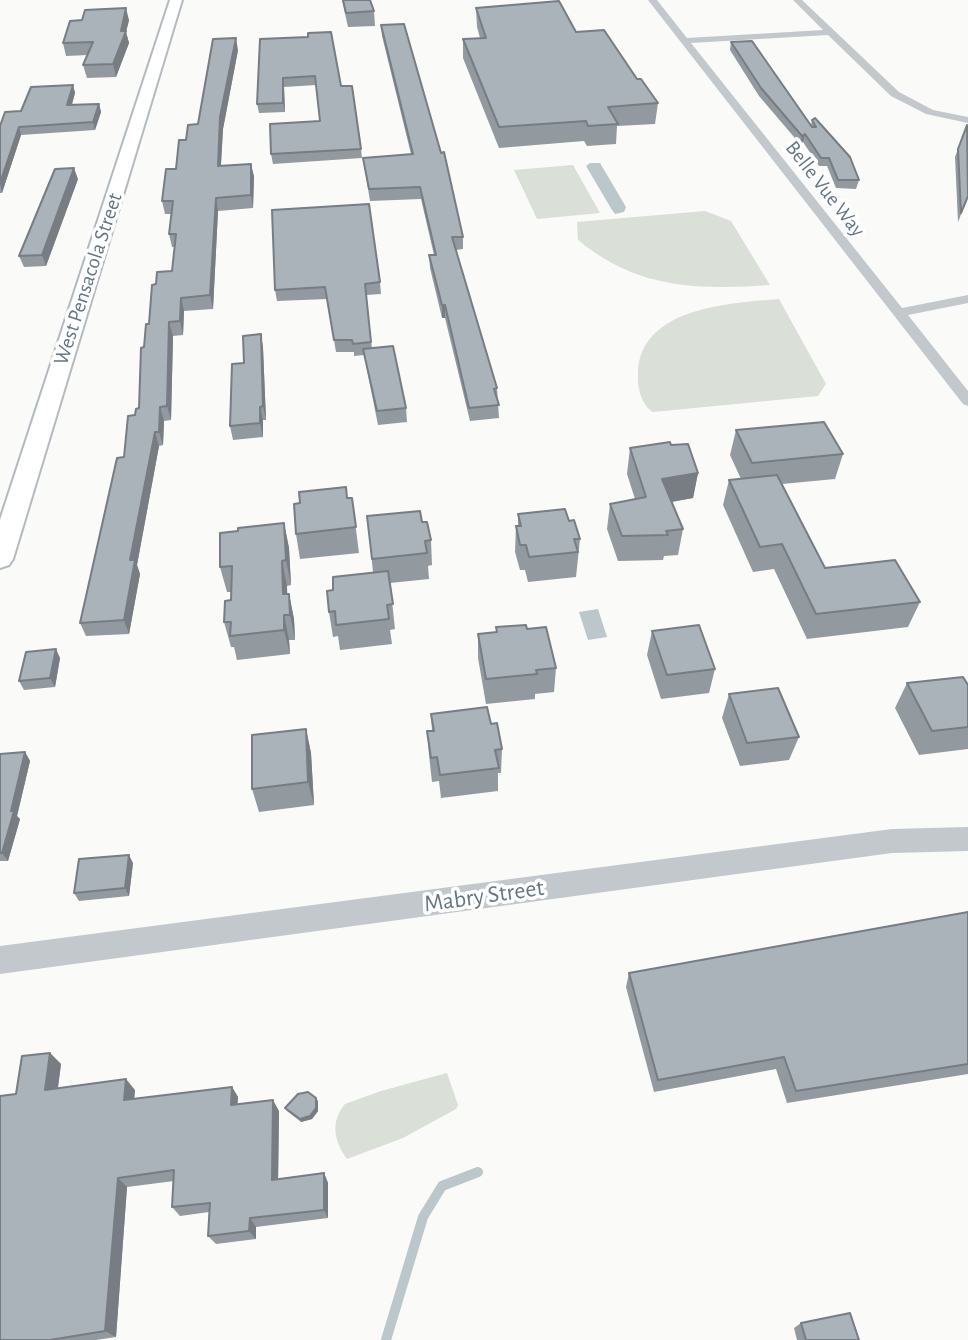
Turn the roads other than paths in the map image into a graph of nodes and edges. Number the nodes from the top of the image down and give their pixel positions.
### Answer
1 (176, 0) edge
2 (652, 0) edge
3 (797, 0) edge
4 (831, 32) junction
5 (684, 41) junction
6 (968, 120) edge
7 (968, 299) edge
8 (898, 313) junction
9 (968, 401) edge
10 (9, 504) edge
11 (0, 559) edge
12 (968, 839) edge
13 (0, 960) edge

1 - 10 main road, West Pensacola Street
2 - 5 street, Belle Vue Way
3 - 4 street
4 - 5 street
4 - 6 street
5 - 8 street, Belle Vue Way
7 - 8 street
8 - 9 street, Belle Vue Way
10 - 11 main road, West Pensacola Street
12 - 13 street, Mabry Street

